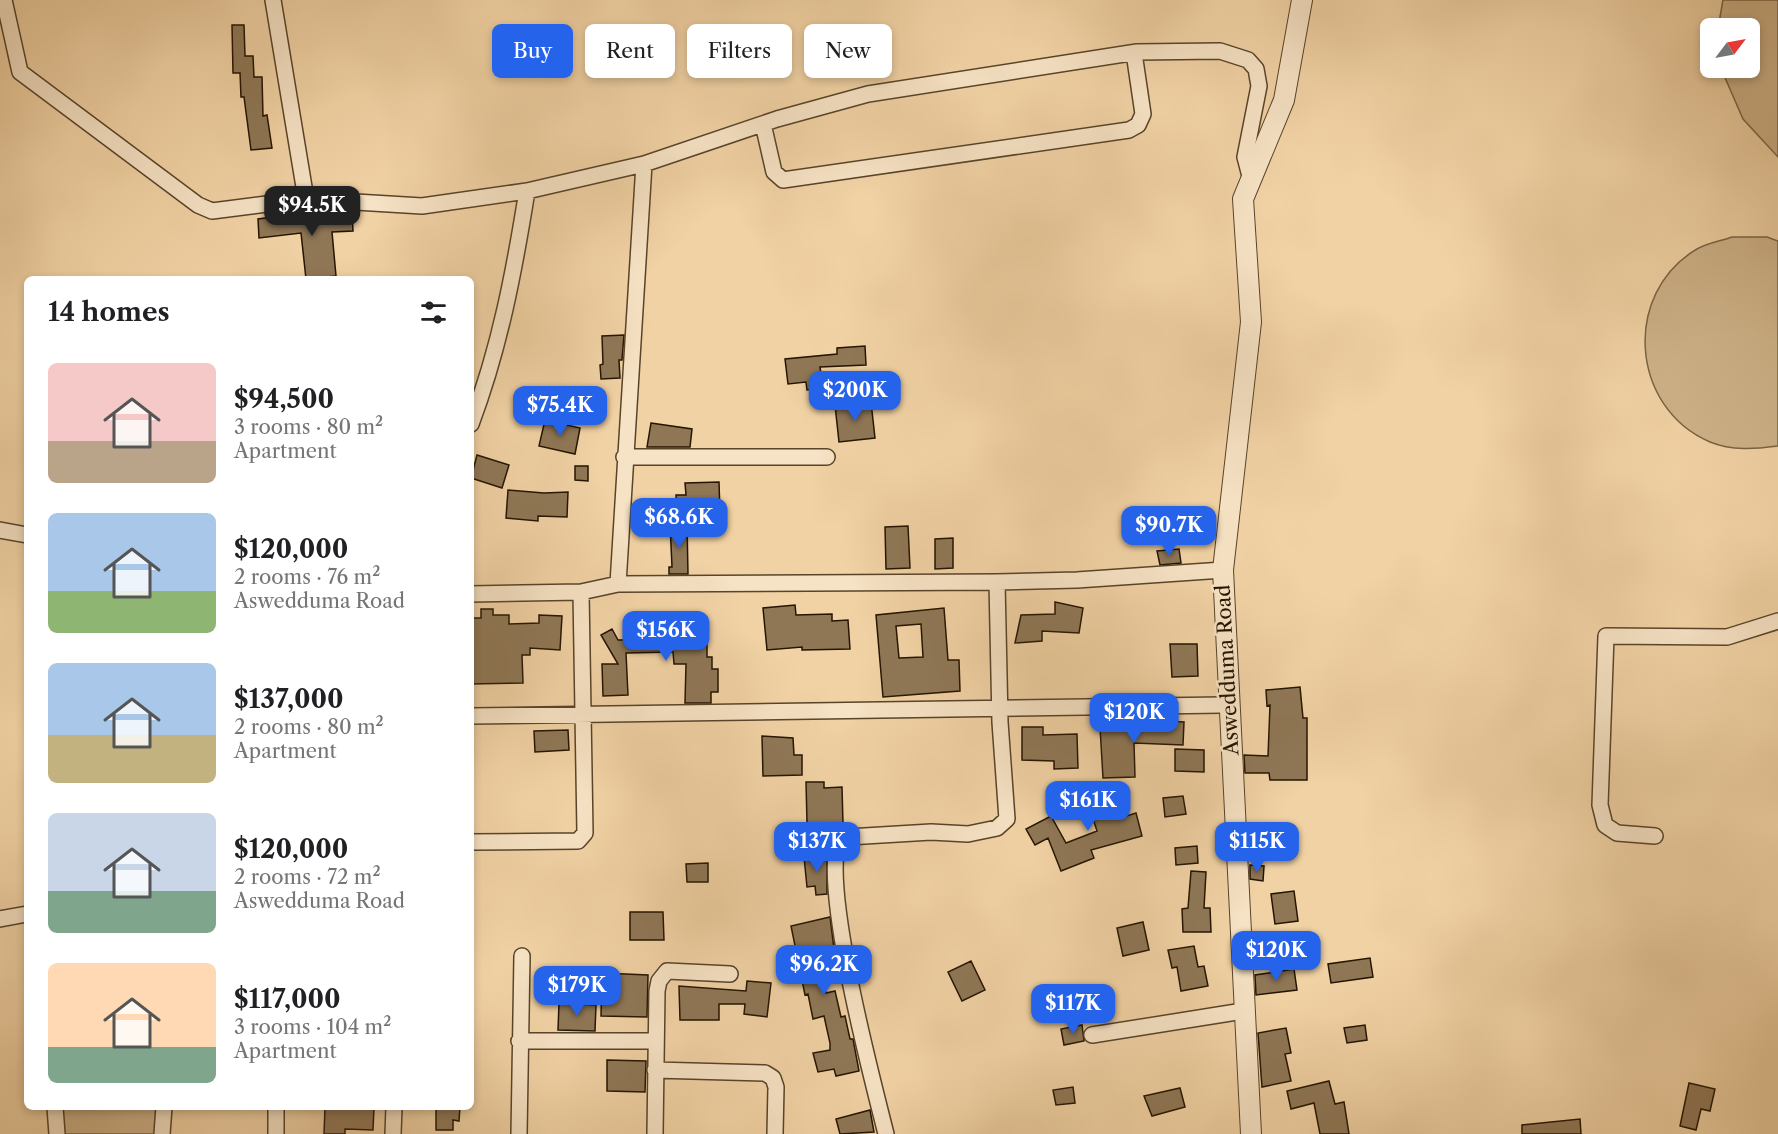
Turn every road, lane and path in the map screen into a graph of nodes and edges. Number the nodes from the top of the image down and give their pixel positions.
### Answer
1 (4, 0) edge
2 (273, 0) edge
3 (1302, 0) edge
4 (1134, 52) junction
5 (763, 124) junction
6 (644, 164) junction
7 (1251, 180) junction
8 (527, 190) junction
9 (306, 199) junction
10 (474, 416) edge
11 (624, 457) junction
12 (827, 457) dead end
13 (0, 530) edge
14 (24, 534) edge
15 (1222, 570) junction
16 (997, 582) junction
17 (618, 584) junction
18 (581, 592) junction
19 (474, 594) edge
20 (1778, 621) edge
21 (1222, 705) dead end
22 (999, 707) junction
23 (583, 713) junction
24 (474, 716) edge
25 (1655, 836) dead end
26 (474, 842) edge
27 (24, 915) edge
28 (0, 919) edge
29 (522, 956) dead end
30 (730, 974) dead end
31 (1243, 1011) junction
32 (1092, 1035) dead end
33 (519, 1041) junction
34 (654, 1041) junction
35 (655, 1070) junction
36 (55, 1110) edge
37 (164, 1110) edge
38 (276, 1110) edge
39 (394, 1110) edge
40 (57, 1134) edge
41 (162, 1134) edge
42 (276, 1134) edge
43 (393, 1134) edge
44 (519, 1134) edge
45 (655, 1134) edge
46 (774, 1134) edge
47 (886, 1134) edge
48 (1251, 1134) edge

1 - 9 street
2 - 9 street
3 - 7 street, Aswedduma Road
4 - 5 street
4 - 5 street
4 - 7 street
5 - 6 street
6 - 8 street
6 - 11 street
7 - 15 street, Aswedduma Road
8 - 9 street
8 - 10 street
11 - 12 street
11 - 17 street
13 - 14 street
15 - 16 street
15 - 31 street, Aswedduma Road
16 - 17 street
16 - 22 street
17 - 18 street
18 - 19 street
18 - 23 street
20 - 25 street
21 - 22 street
22 - 23 street
22 - 47 street
23 - 24 street
23 - 26 street
27 - 28 street
29 - 33 street
30 - 34 street
31 - 32 street
31 - 48 street, Aswedduma Road
33 - 34 street
33 - 44 street
34 - 35 street
35 - 45 street
35 - 46 street
36 - 40 street
37 - 41 street
38 - 42 street
39 - 43 street

